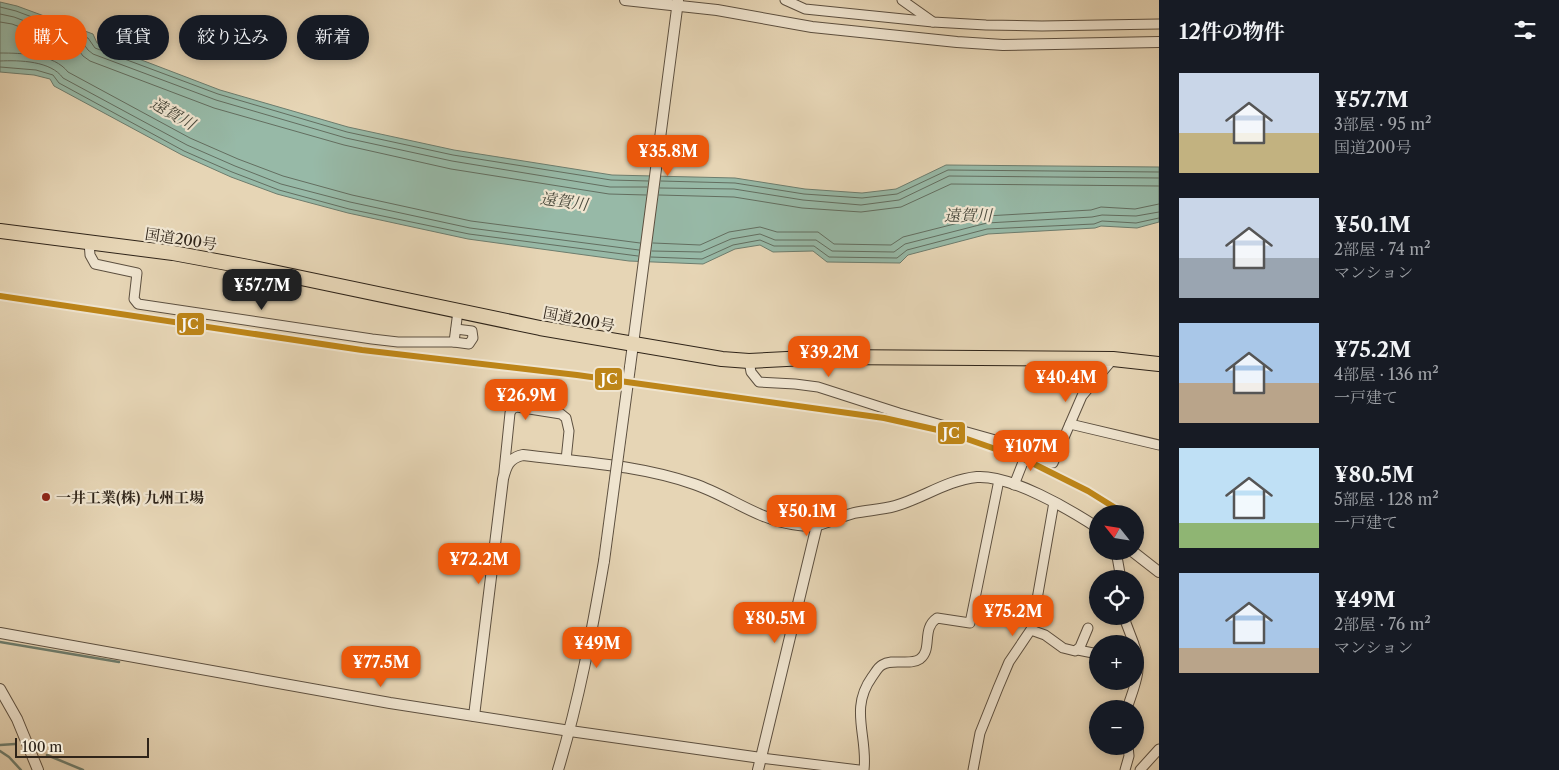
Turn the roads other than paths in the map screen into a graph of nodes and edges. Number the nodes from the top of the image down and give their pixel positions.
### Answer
1 (625, 0) edge
2 (785, 0) edge
3 (902, 0) edge
4 (678, 3) edge
5 (933, 22) junction
6 (1159, 24) edge
7 (1159, 42) edge
8 (0, 231) edge
9 (89, 242) junction
10 (458, 311) junction
11 (456, 328) junction
12 (454, 342) junction
13 (633, 346) junction
14 (1113, 359) junction
15 (749, 361) junction
16 (1159, 364) edge
17 (1070, 424) junction
18 (1159, 445) edge
19 (1027, 452) junction
20 (566, 460) junction
21 (503, 479) junction
22 (999, 480) junction
23 (1014, 485) junction
24 (1054, 502) junction
25 (1089, 523) edge
26 (817, 525) junction
27 (1144, 560) edge
28 (1159, 572) edge
29 (1088, 628) dead end
30 (1031, 630) junction
31 (0, 633) edge
32 (1078, 650) junction
33 (1089, 652) edge
34 (0, 689) edge
35 (474, 716) junction
36 (570, 731) junction
37 (1159, 749) edge
38 (1129, 755) edge
39 (761, 758) junction
40 (38, 770) edge
41 (558, 770) edge
42 (758, 770) edge
43 (859, 770) edge
44 (864, 770) edge
45 (973, 770) edge
46 (1125, 770) edge
47 (1140, 770) edge

1 - 4 street
2 - 5 street
3 - 5 street
4 - 7 street
4 - 13 street
5 - 6 street
8 - 9 highway, 国道200号
9 - 10 highway, 国道200号
9 - 12 street
10 - 11 street
10 - 13 highway, 国道200号
11 - 12 street
11 - 12 street
13 - 15 highway, 国道200号
13 - 36 street, bridge
14 - 15 highway, 国道200号
14 - 16 highway, 国道200号
14 - 17 street
15 - 19 street
17 - 18 street
17 - 19 street
19 - 23 street
20 - 21 street
20 - 21 street
20 - 26 street
21 - 35 street
22 - 23 street
22 - 26 street
22 - 44 street
23 - 24 street
24 - 25 street
24 - 30 street
26 - 39 street
27 - 28 street
29 - 32 street
30 - 32 street
30 - 45 street
31 - 35 street
32 - 33 street
34 - 40 street
35 - 36 street
36 - 39 street
36 - 41 street
37 - 47 street
38 - 46 street
39 - 42 street
39 - 43 street

